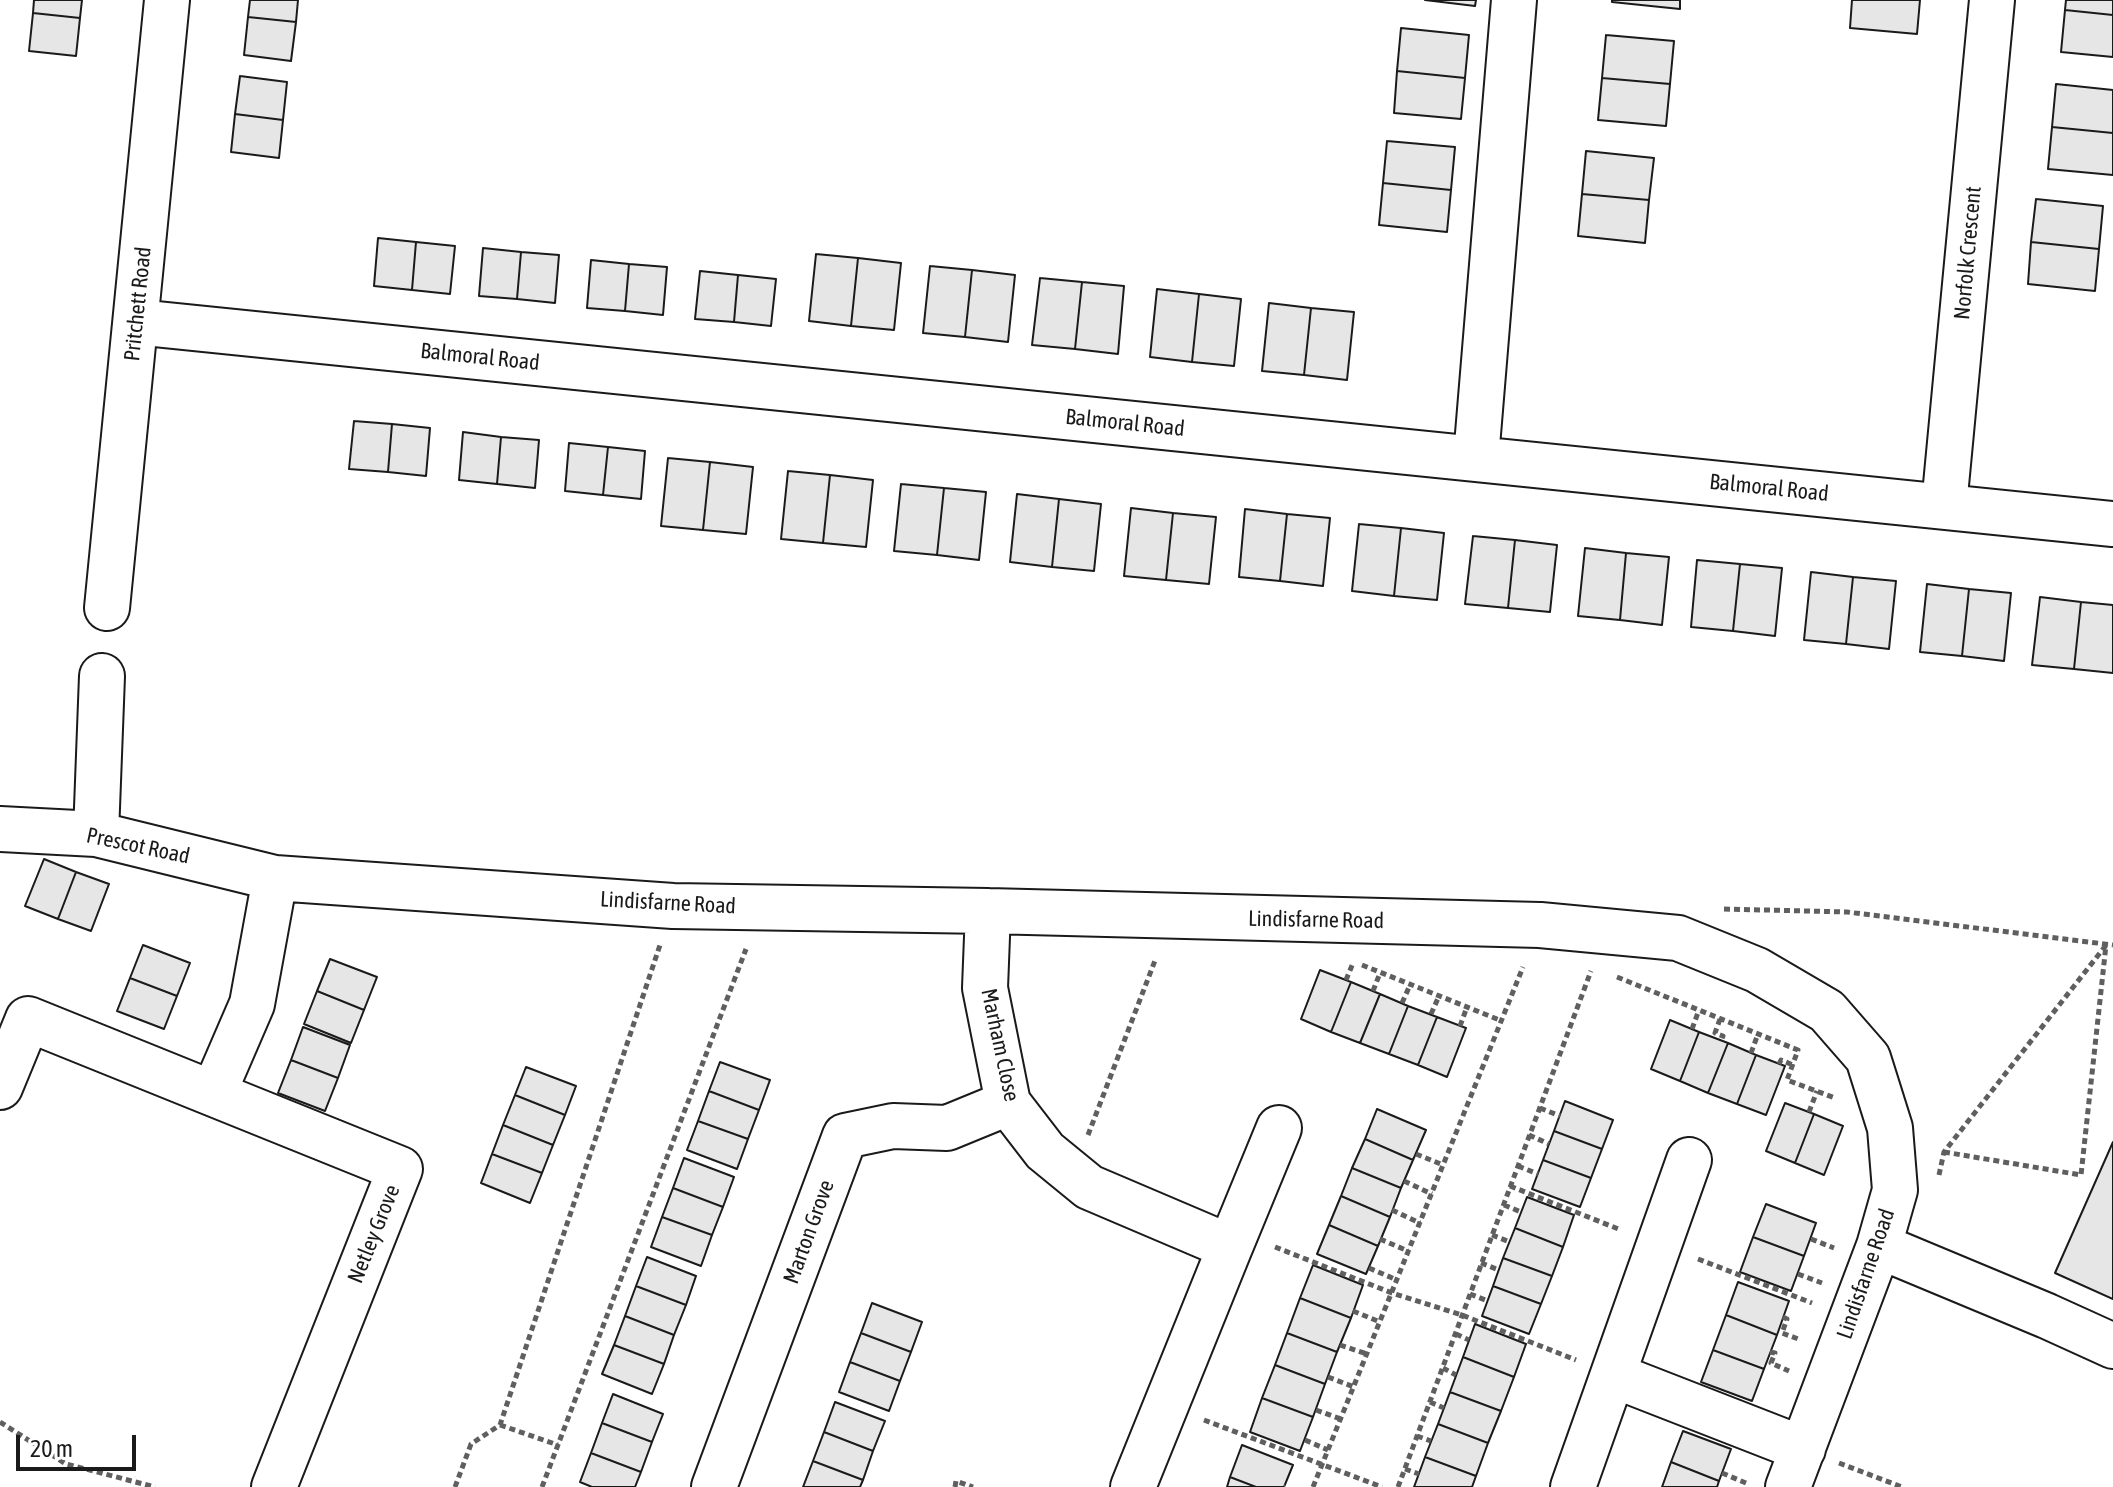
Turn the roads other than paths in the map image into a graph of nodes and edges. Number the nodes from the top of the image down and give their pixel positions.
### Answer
1 (167, 0) edge
2 (1514, 0) edge
3 (1992, 0) edge
4 (136, 322) junction
5 (1476, 458) junction
6 (1944, 506) junction
7 (2113, 524) edge
8 (107, 608) dead end
9 (102, 676) dead end
10 (0, 829) edge
11 (96, 834) junction
12 (275, 878) junction
13 (988, 911) junction
14 (0, 1087) edge
15 (214, 1092) junction
16 (1008, 1103) junction
17 (1279, 1128) dead end
18 (1689, 1160) dead end
19 (1233, 1239) junction
20 (1859, 1241) junction
21 (2113, 1346) edge
22 (1613, 1375) junction
23 (1780, 1469) edge
24 (274, 1487) edge
25 (714, 1487) edge
26 (1133, 1487) edge
27 (1573, 1487) edge

1 - 4 street, Pritchett Road
2 - 5 street
3 - 6 street, Norfolk Crescent
4 - 5 street, Balmoral Road
4 - 8 street, Pritchett Road
5 - 6 street, Balmoral Road
6 - 7 street, Balmoral Road
9 - 11 street
10 - 11 street, Prescot Road
11 - 12 street, Prescot Road
12 - 13 street, Lindisfarne Road
12 - 15 street
13 - 16 street, Marham Close
13 - 20 street, Lindisfarne Road
14 - 15 street, Netley Grove
15 - 24 street, Netley Grove
16 - 19 street, Marham Close
16 - 25 street, Marton Grove
17 - 19 street
18 - 22 street
19 - 26 street
20 - 21 street
20 - 23 street, Lindisfarne Road
22 - 23 street
22 - 27 street

